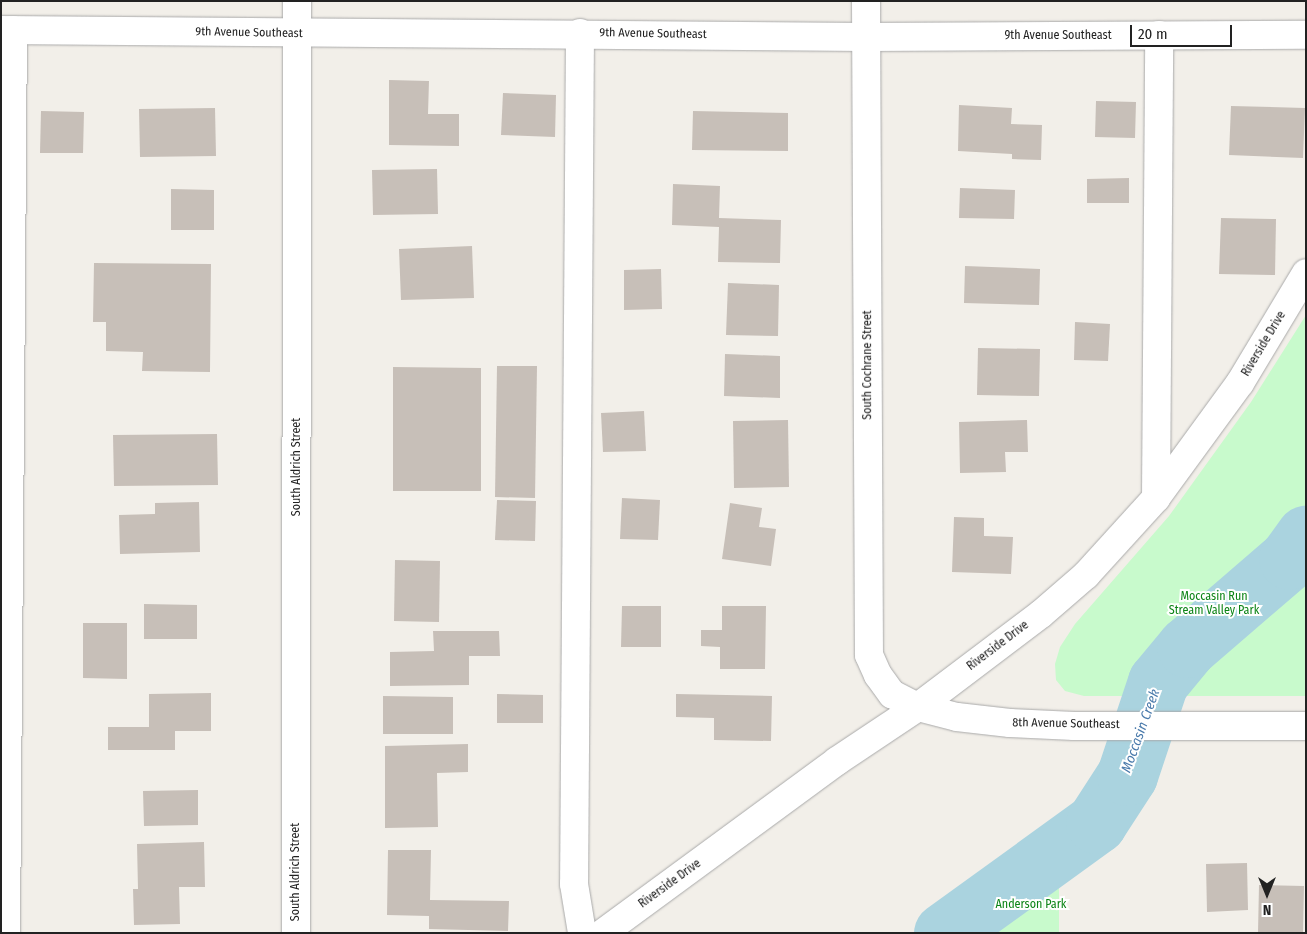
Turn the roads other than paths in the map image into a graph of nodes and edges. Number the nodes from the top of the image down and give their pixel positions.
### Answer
1 (298, 1) edge
2 (866, 1) edge
3 (7, 30) edge
4 (580, 33) junction
5 (297, 34) junction
6 (1159, 36) junction
7 (1306, 36) edge
8 (866, 37) junction
9 (1306, 273) edge
10 (1156, 498) junction
11 (918, 708) junction
12 (1306, 726) edge
13 (6, 933) edge
14 (296, 933) edge
15 (582, 933) edge
16 (604, 933) edge

1 - 5 street, South Aldrich Street
2 - 8 street, South Cochrane Street
3 - 5 street, 9th Avenue Southeast
3 - 13 street
4 - 5 street, 9th Avenue Southeast
4 - 8 street, 9th Avenue Southeast
4 - 15 street
5 - 14 street, South Aldrich Street
6 - 7 street, 9th Avenue Southeast
6 - 8 street, 9th Avenue Southeast
6 - 10 street
8 - 11 street, South Cochrane Street
9 - 10 street, Riverside Drive
10 - 11 street, Riverside Drive
11 - 12 street, 8th Avenue Southeast
11 - 16 street, Riverside Drive

